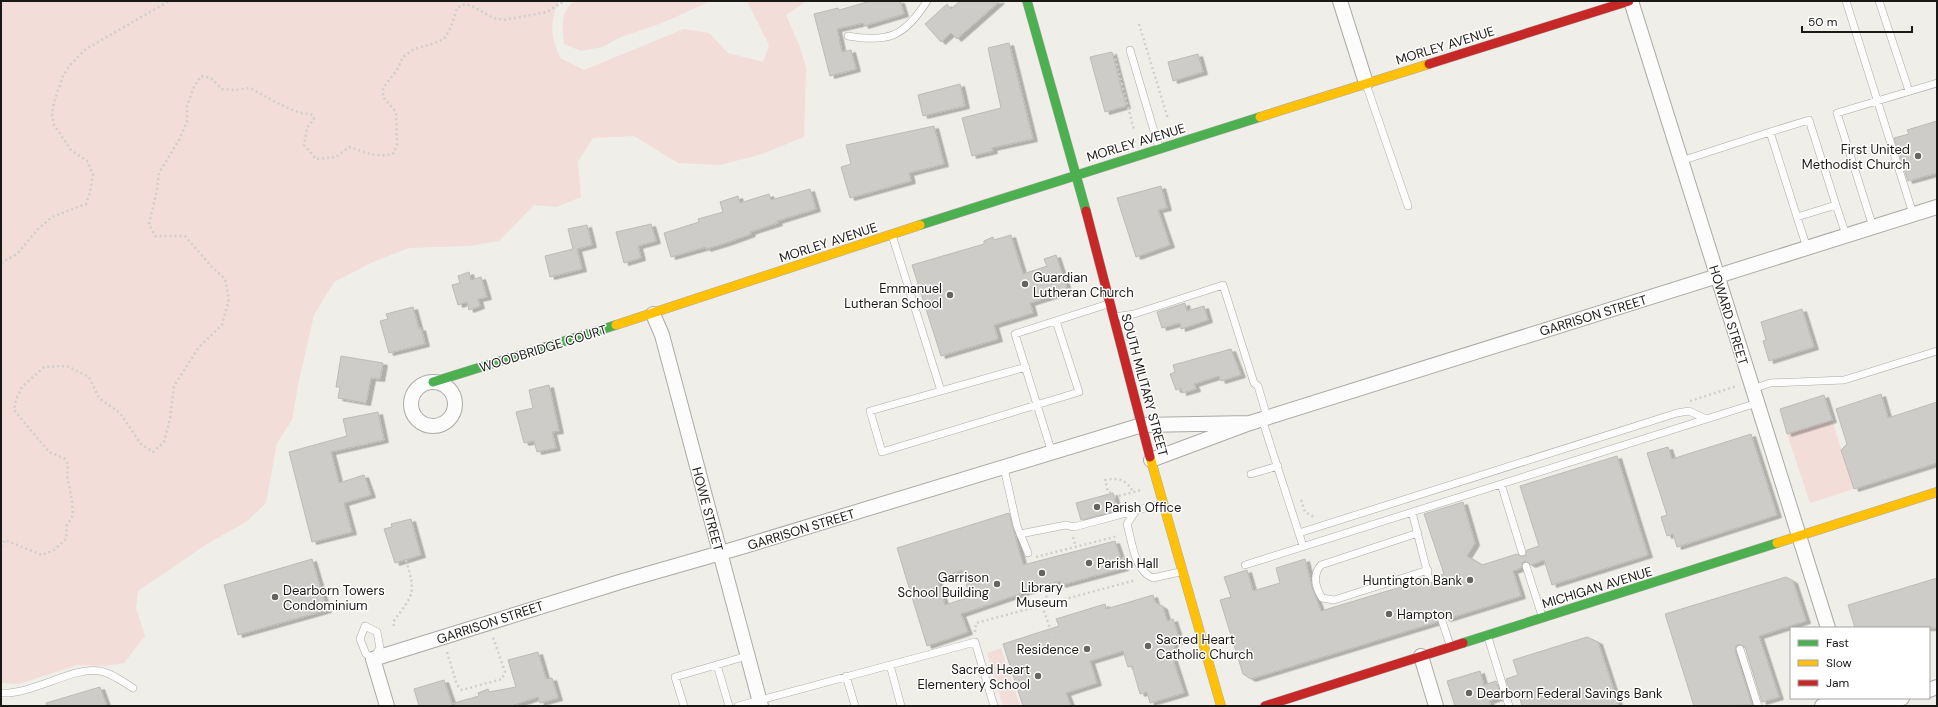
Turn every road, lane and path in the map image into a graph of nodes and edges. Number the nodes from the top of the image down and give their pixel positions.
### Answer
1 (169, 1) edge
2 (564, 1) edge
3 (927, 1) edge
4 (1027, 1) edge
5 (1340, 1) edge
6 (1630, 1) edge
7 (1846, 1) edge
8 (1879, 1) edge
9 (1139, 24) dead end
10 (848, 36) dead end
11 (1130, 50) dead end
12 (1114, 54) dead end
13 (1937, 82) edge
14 (1366, 83) junction
15 (1909, 91) junction
16 (1876, 100) junction
17 (1168, 119) dead end
18 (1134, 130) dead end
19 (1770, 132) junction
20 (1159, 148) junction
21 (1681, 161) junction
22 (1076, 174) junction
23 (1836, 205) junction
24 (1408, 206) dead end
25 (1937, 207) edge
26 (1913, 214) junction
27 (1797, 217) junction
28 (1872, 227) junction
29 (892, 235) junction
30 (1846, 235) junction
31 (1807, 248) junction
32 (1, 263) edge
33 (1717, 276) junction
34 (1110, 303) junction
35 (653, 314) junction
36 (1114, 317) junction
37 (1056, 321) junction
38 (1937, 351) edge
39 (1026, 367) junction
40 (433, 382) dead end
41 (1753, 389) junction
42 (941, 391) junction
43 (1757, 403) junction
44 (1037, 404) junction
45 (1260, 420) junction
46 (1706, 420) junction
47 (1142, 425) junction
48 (1052, 452) junction
49 (1151, 460) junction
50 (1278, 466) junction
51 (1004, 468) junction
52 (1251, 474) dead end
53 (1502, 484) junction
54 (1141, 490) dead end
55 (1133, 492) junction
56 (1937, 492) edge
57 (1111, 493) dead end
58 (1114, 497) dead end
59 (1300, 498) dead end
60 (1162, 503) junction
61 (1135, 512) junction
62 (1412, 512) junction
63 (1317, 518) dead end
64 (1116, 530) dead end
65 (1071, 533) dead end
66 (1299, 533) junction
67 (1418, 533) junction
68 (1020, 534) junction
69 (1118, 536) junction
70 (1799, 536) junction
71 (1119, 544) dead end
72 (1303, 546) junction
73 (1, 547) edge
74 (1076, 547) junction
75 (1121, 551) dead end
76 (1522, 552) dead end
77 (720, 553) junction
78 (1030, 555) joint
79 (406, 560) dead end
80 (1245, 565) dead end
81 (1526, 566) dead end
82 (1129, 570) dead end
83 (1428, 570) junction
84 (1183, 571) junction
85 (1133, 575) dead end
86 (1429, 579) dead end
87 (1136, 580) junction
88 (1143, 583) dead end
89 (1043, 586) dead end
90 (1049, 604) junction
91 (1042, 606) junction
92 (1542, 618) junction
93 (1442, 621) dead end
94 (394, 626) dead end
95 (1828, 627) edge
96 (1488, 635) junction
97 (493, 637) dead end
98 (975, 642) junction
99 (1064, 643) dead end
100 (1056, 645) junction
101 (1052, 647) dead end
102 (1450, 647) junction
103 (1740, 649) dead end
104 (446, 652) dead end
105 (747, 656) junction
106 (1421, 656) junction
107 (890, 664) junction
108 (717, 665) junction
109 (846, 676) junction
110 (133, 688) dead end
111 (1, 693) edge
112 (1899, 699) edge
113 (1850, 700) edge
114 (760, 703) edge
115 (1881, 705) edge
116 (387, 706) edge
117 (684, 706) edge
118 (729, 706) edge
119 (738, 706) edge
120 (855, 706) edge
121 (901, 706) edge
122 (994, 706) edge
123 (1221, 706) edge
124 (1265, 706) edge
125 (1436, 706) edge
126 (1509, 706) edge
127 (1758, 706) edge
128 (1822, 706) edge

1 - 32 path
2 - 73 path
3 - 10 lane
4 - 22 street, SOUTH MILITARY STREET
5 - 14 street
6 - 14 street, MORLEY AVENUE
6 - 21 street, HOWARD STREET
7 - 16 lane
8 - 15 lane
9 - 17 path
11 - 20 lane
12 - 18 path
13 - 15 lane
14 - 20 street, MORLEY AVENUE
14 - 24 lane
15 - 16 lane
16 - 26 lane
16 - 28 lane
19 - 21 lane
19 - 23 lane
19 - 27 lane
20 - 22 street, MORLEY AVENUE
21 - 33 street, HOWARD STREET
22 - 29 street, MORLEY AVENUE
22 - 34 street, SOUTH MILITARY STREET
23 - 27 lane
23 - 30 lane
25 - 26 street, GARRISON STREET
26 - 28 street, GARRISON STREET
27 - 31 lane
28 - 30 street, GARRISON STREET
29 - 35 street, MORLEY AVENUE
29 - 42 lane
30 - 31 street, GARRISON STREET
31 - 33 street, GARRISON STREET
33 - 41 street, HOWARD STREET
33 - 45 street, GARRISON STREET
34 - 36 street, SOUTH MILITARY STREET
34 - 37 lane
35 - 40 street, WOODBRIDGE COURT
35 - 77 street, HOWE STREET
36 - 45 lane
36 - 47 street, SOUTH MILITARY STREET
37 - 39 lane
37 - 44 lane
38 - 41 lane
39 - 42 lane
39 - 44 lane
41 - 43 street, HOWARD STREET
42 - 44 lane
43 - 46 lane
43 - 70 street, HOWARD STREET
44 - 48 lane
45 - 47 street, GARRISON STREET
45 - 49 street, GARRISON STREET
45 - 50 lane
46 - 53 lane
46 - 66 lane
47 - 48 street, GARRISON STREET
47 - 49 street, SOUTH MILITARY STREET
48 - 51 street, GARRISON STREET
49 - 60 street, SOUTH MILITARY STREET
50 - 52 lane
50 - 66 lane
51 - 68 lane
51 - 77 street, GARRISON STREET
53 - 62 lane
53 - 76 lane
54 - 55 path
55 - 57 path
55 - 58 path
56 - 70 street, MICHIGAN AVENUE
59 - 63 path
60 - 61 lane
60 - 84 street, SOUTH MILITARY STREET
61 - 68 lane
61 - 84 lane
62 - 67 lane
62 - 72 lane
64 - 69 path
65 - 74 path
66 - 72 lane
67 - 83 lane
67 - 83 lane
68 - 78 lane
69 - 71 path
69 - 74 path
70 - 92 street, MICHIGAN AVENUE
70 - 95 street, HOWARD STREET
72 - 80 lane
74 - 78 path
75 - 82 path
77 - 105 street, HOWE STREET
77 - 116 street, GARRISON STREET
79 - 94 path
81 - 92 lane
83 - 86 lane
84 - 123 street, SOUTH MILITARY STREET
85 - 87 path
87 - 88 path
87 - 90 path
89 - 90 path
90 - 91 path
91 - 98 path
91 - 100 path
92 - 96 street, MICHIGAN AVENUE
93 - 102 lane
96 - 102 street, MICHIGAN AVENUE
96 - 126 lane
97 - 104 path
98 - 107 lane
98 - 122 lane
99 - 100 path
100 - 101 path
102 - 106 street, MICHIGAN AVENUE
103 - 127 lane
105 - 108 lane
105 - 114 street, HOWE STREET
106 - 124 street, MICHIGAN AVENUE
106 - 125 street
107 - 109 lane
107 - 121 lane
108 - 117 lane
108 - 118 lane
109 - 114 lane
109 - 120 lane
110 - 111 lane
112 - 115 street
113 - 115 street
113 - 128 street
114 - 119 lane

